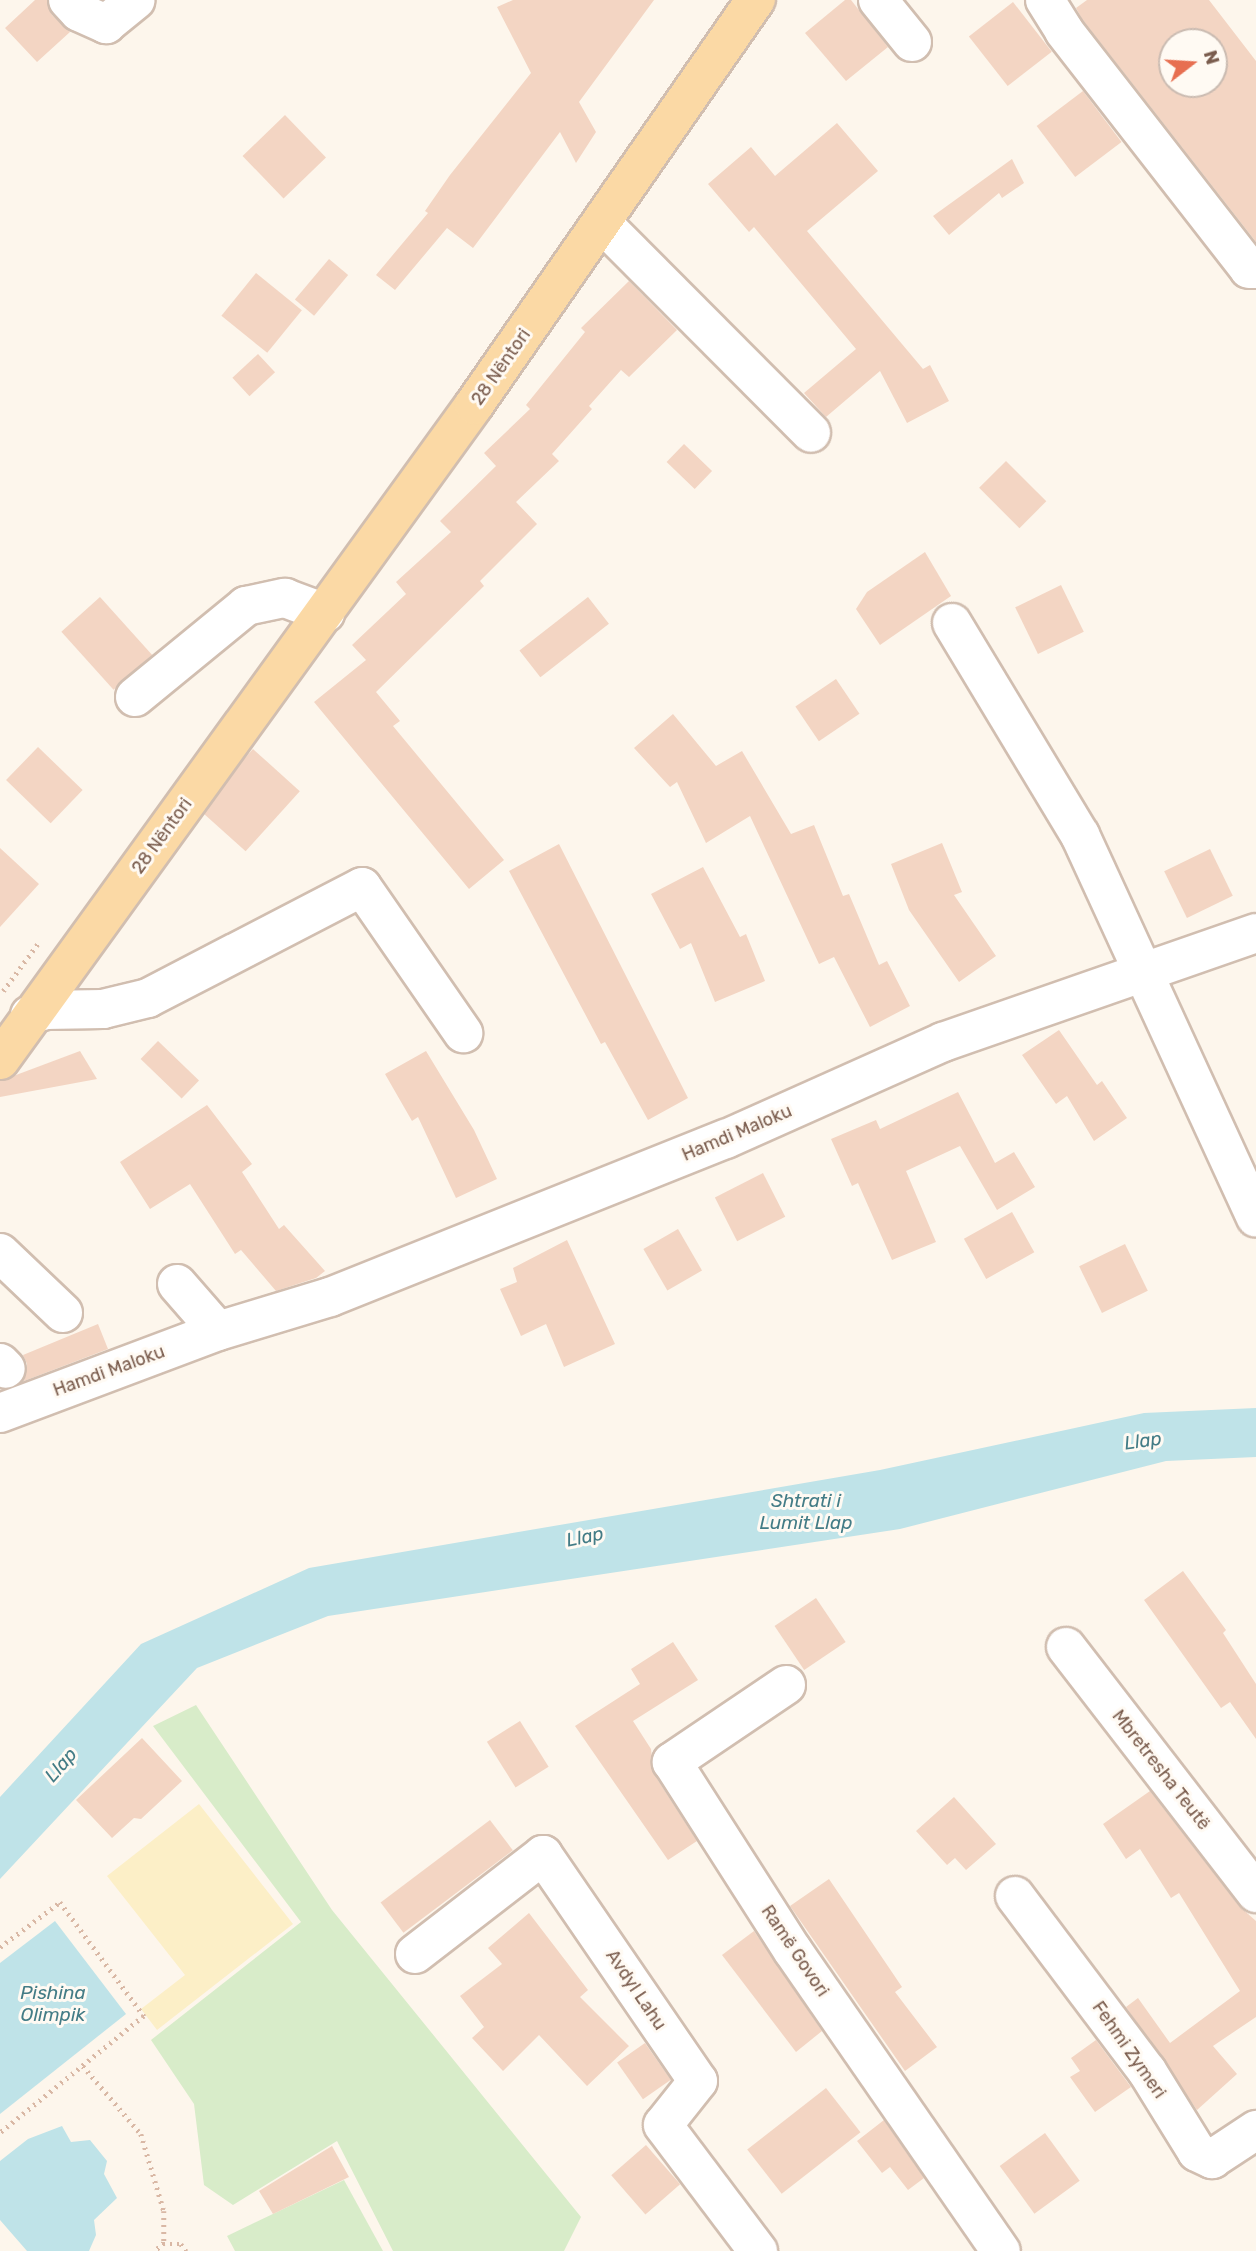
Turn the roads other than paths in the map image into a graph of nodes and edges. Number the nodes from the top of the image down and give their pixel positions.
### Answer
1 (68, 0) edge
2 (136, 0) edge
3 (757, 0) edge
4 (878, 0) edge
5 (1053, 3) edge
6 (912, 42) dead end
7 (602, 223) junction
8 (1256, 269) edge
9 (811, 433) dead end
10 (325, 613) junction
11 (952, 623) dead end
12 (135, 697) dead end
13 (1256, 933) edge
14 (1144, 972) junction
15 (30, 1015) junction
16 (463, 1033) dead end
17 (0, 1060) edge
18 (1256, 1217) edge
19 (0, 1253) edge
20 (177, 1284) dead end
21 (63, 1312) dead end
22 (218, 1331) junction
23 (0, 1413) edge
24 (1066, 1647) dead end
25 (786, 1685) dead end
26 (1256, 1893) edge
27 (1015, 1896) dead end
28 (415, 1954) dead end
29 (1256, 2130) edge
30 (758, 2251) edge
31 (1001, 2251) edge

1 - 2 street
3 - 7 main road, 28 Nëntori
4 - 6 street
5 - 8 street
7 - 9 street
7 - 10 main road, 28 Nëntori
10 - 12 street
10 - 15 main road, 28 Nëntori
11 - 14 street
13 - 14 street, Hamdi Maloku
14 - 18 street
14 - 22 street, Hamdi Maloku
15 - 16 street
15 - 17 main road, 28 Nëntori
19 - 21 street
20 - 22 street
22 - 23 street, Hamdi Maloku
24 - 26 street, Mbretresha Teutë
25 - 31 street, Ramë Govori
27 - 29 street, Fehmi Zymeri
28 - 30 street, Avdyl Lahu

